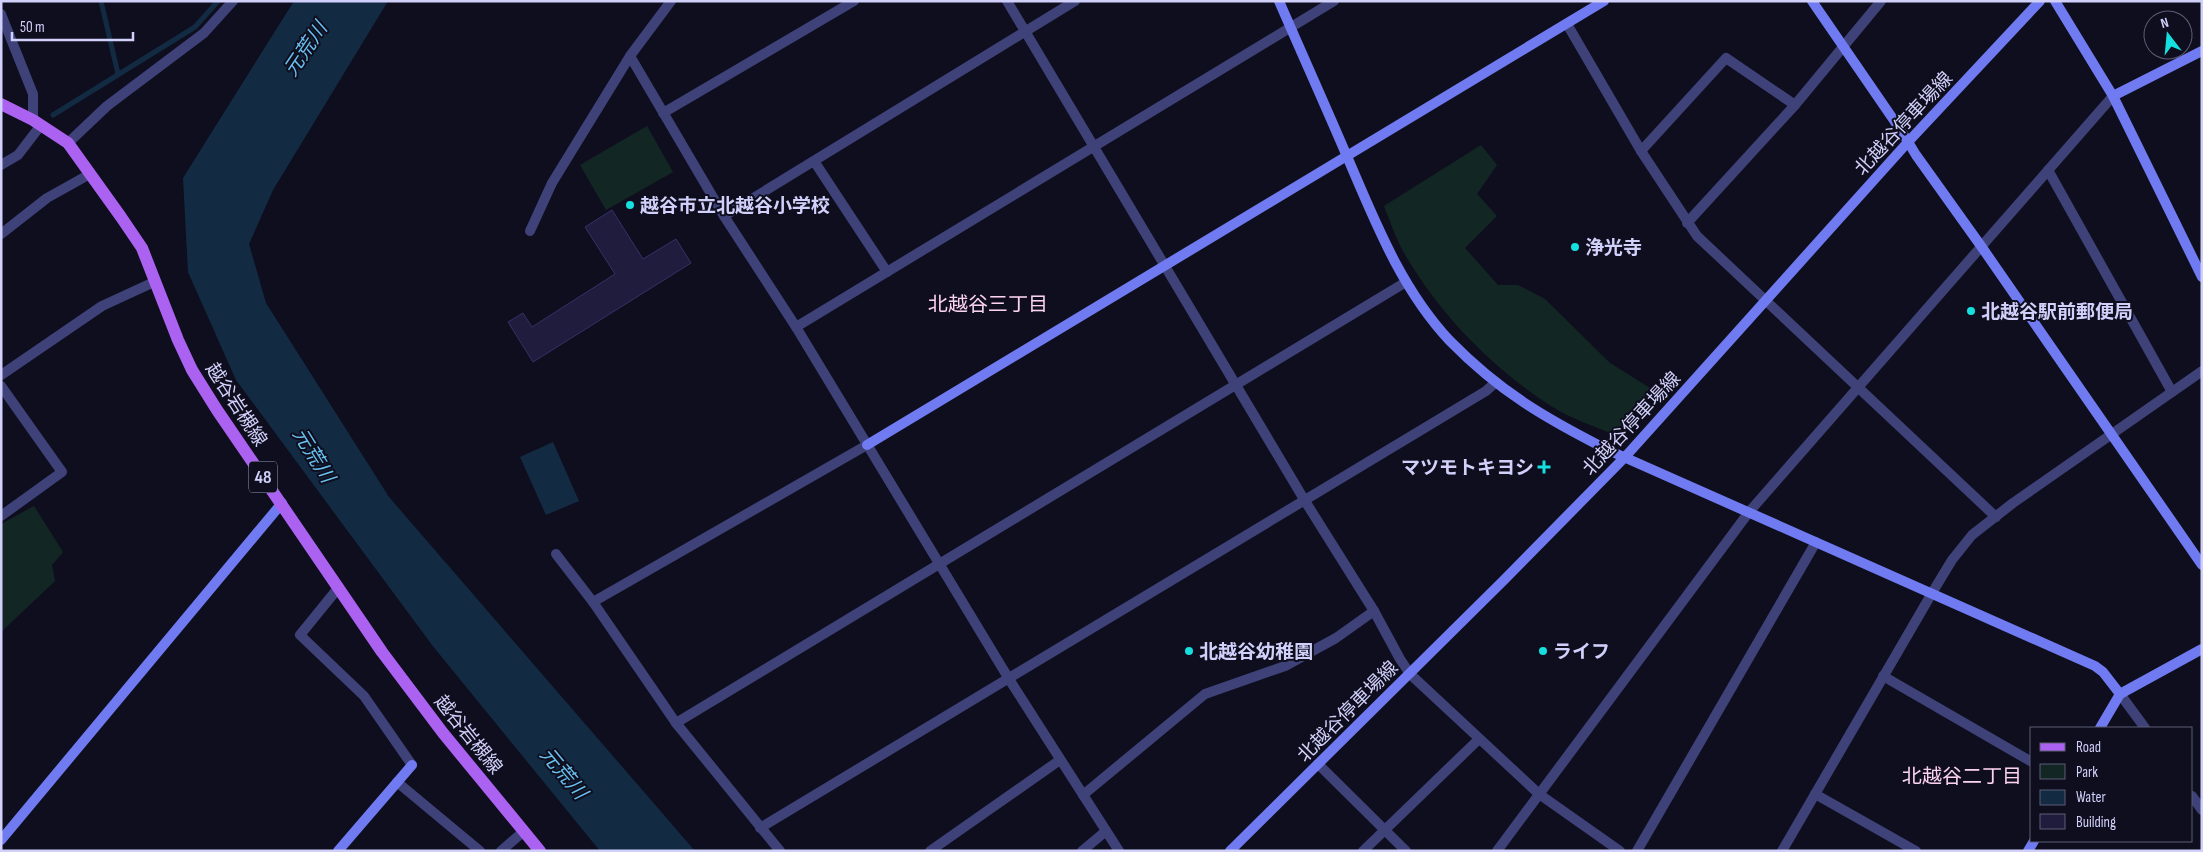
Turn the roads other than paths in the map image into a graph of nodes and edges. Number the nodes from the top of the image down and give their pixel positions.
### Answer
1 (671, 1) edge
2 (854, 1) edge
3 (1007, 1) edge
4 (1075, 1) edge
5 (1279, 1) edge
6 (1334, 1) edge
7 (1604, 1) edge
8 (1812, 1) edge
9 (1881, 1) edge
10 (2040, 1) edge
11 (2055, 1) edge
12 (230, 3) edge
13 (1, 14) edge
14 (1567, 24) junction
15 (1290, 28) junction
16 (1025, 32) junction
17 (1843, 46) junction
18 (2202, 51) edge
19 (630, 56) junction
20 (2113, 96) junction
21 (1, 104) edge
22 (1795, 105) junction
23 (663, 113) junction
24 (36, 122) junction
25 (1908, 142) junction
26 (68, 143) junction
27 (1094, 147) junction
28 (1641, 151) junction
29 (1347, 156) junction
30 (814, 161) junction
31 (1, 165) edge
32 (2048, 170) junction
33 (90, 174) junction
34 (724, 216) junction
35 (1687, 223) junction
36 (530, 231) dead end
37 (1, 234) edge
38 (1981, 246) junction
39 (1164, 266) junction
40 (887, 272) junction
41 (2202, 277) edge
42 (154, 282) junction
43 (1406, 282) junction
44 (1766, 300) junction
45 (796, 327) junction
46 (2202, 371) edge
47 (1, 374) edge
48 (1496, 382) junction
49 (1236, 385) junction
50 (1, 386) edge
51 (1858, 387) junction
52 (2172, 392) junction
53 (2110, 435) junction
54 (867, 445) junction
55 (1625, 457) junction
56 (1305, 501) junction
57 (282, 503) junction
58 (1749, 512) junction
59 (1, 516) edge
60 (1996, 517) junction
61 (1816, 542) junction
62 (556, 554) dead end
63 (938, 564) junction
64 (2202, 565) edge
65 (339, 587) junction
66 (1932, 593) junction
67 (593, 602) junction
68 (1374, 611) junction
69 (2202, 649) edge
70 (1410, 674) junction
71 (1883, 676) junction
72 (1008, 679) junction
73 (2120, 694) junction
74 (676, 723) junction
75 (2101, 727) edge
76 (2144, 727) edge
77 (1479, 739) junction
78 (1060, 760) junction
79 (2030, 761) edge
80 (1318, 764) junction
81 (398, 782) junction
82 (1539, 794) junction
83 (1815, 794) junction
84 (1083, 795) junction
85 (2193, 797) edge
86 (2202, 810) edge
87 (760, 828) junction
88 (1385, 830) junction
89 (1106, 831) junction
90 (523, 832) junction
91 (1, 840) edge
92 (338, 851) edge
93 (480, 851) edge
94 (501, 851) edge
95 (540, 851) edge
96 (780, 851) edge
97 (930, 851) edge
98 (1082, 851) edge
99 (1119, 851) edge
100 (1230, 851) edge
101 (1363, 851) edge
102 (1406, 851) edge
103 (1498, 851) edge
104 (1620, 851) edge
105 (1637, 851) edge
106 (1782, 851) edge
107 (1916, 851) edge

1 - 19 street
2 - 23 street
3 - 16 street
4 - 16 street
5 - 15 street
6 - 15 street
7 - 14 street
8 - 17 street
9 - 17 street
10 - 25 street, 北越谷停車場線
11 - 20 street
12 - 26 street
13 - 24 street
14 - 28 street
14 - 29 street
15 - 27 street
15 - 29 street
16 - 27 street
16 - 30 street
17 - 22 street
17 - 25 street
18 - 20 street
19 - 23 street
19 - 36 street
20 - 32 street
20 - 41 street
21 - 24 main road, 越谷岩槻線 / 48
22 - 28 street
22 - 35 street
23 - 34 street
24 - 26 main road, 越谷岩槻線 / 48
24 - 31 street
25 - 38 street
25 - 44 street, 北越谷停車場線
26 - 33 main road, 越谷岩槻線 / 48
27 - 39 street
27 - 40 street
28 - 35 street
29 - 39 street
29 - 43 street
30 - 34 street
30 - 40 street
32 - 38 street
32 - 52 street
33 - 37 street
33 - 42 main road, 越谷岩槻線 / 48
34 - 45 street
35 - 44 street
38 - 51 street
38 - 53 street
39 - 49 street
39 - 54 street
40 - 45 street
42 - 47 street
42 - 57 main road, 越谷岩槻線 / 48
43 - 48 street
43 - 49 street
44 - 51 street
44 - 55 street, 北越谷停車場線
45 - 54 street
46 - 52 street
48 - 55 street
48 - 56 street
49 - 56 street
49 - 63 street
50 - 59 street
51 - 58 street
51 - 60 street
52 - 53 street
53 - 60 street
53 - 64 street
54 - 63 street
54 - 67 street
55 - 58 street
55 - 70 street, 北越谷停車場線
56 - 68 street
56 - 72 street
57 - 65 main road, 越谷岩槻線 / 48
57 - 91 street
58 - 61 street
58 - 82 street
60 - 66 street
61 - 66 street
61 - 105 street
62 - 67 street
63 - 72 street
63 - 74 street
65 - 81 street
65 - 90 main road, 越谷岩槻線 / 48
66 - 71 street
66 - 73 street
67 - 74 street
68 - 70 street
68 - 84 street
69 - 73 street
70 - 77 street
70 - 80 street, 北越谷停車場線
71 - 79 street
71 - 83 street
72 - 78 street
72 - 87 street
73 - 75 street
73 - 76 street
74 - 87 street
77 - 82 street
77 - 88 street
78 - 84 street
78 - 97 street
80 - 88 street
80 - 100 street, 北越谷停車場線
81 - 92 street
81 - 93 street
82 - 103 street
82 - 104 street
83 - 106 street
83 - 107 street
84 - 89 street
85 - 86 street
87 - 96 street
88 - 101 street
88 - 102 street
89 - 98 street
89 - 99 street
90 - 94 street
90 - 95 main road, 越谷岩槻線 / 48

